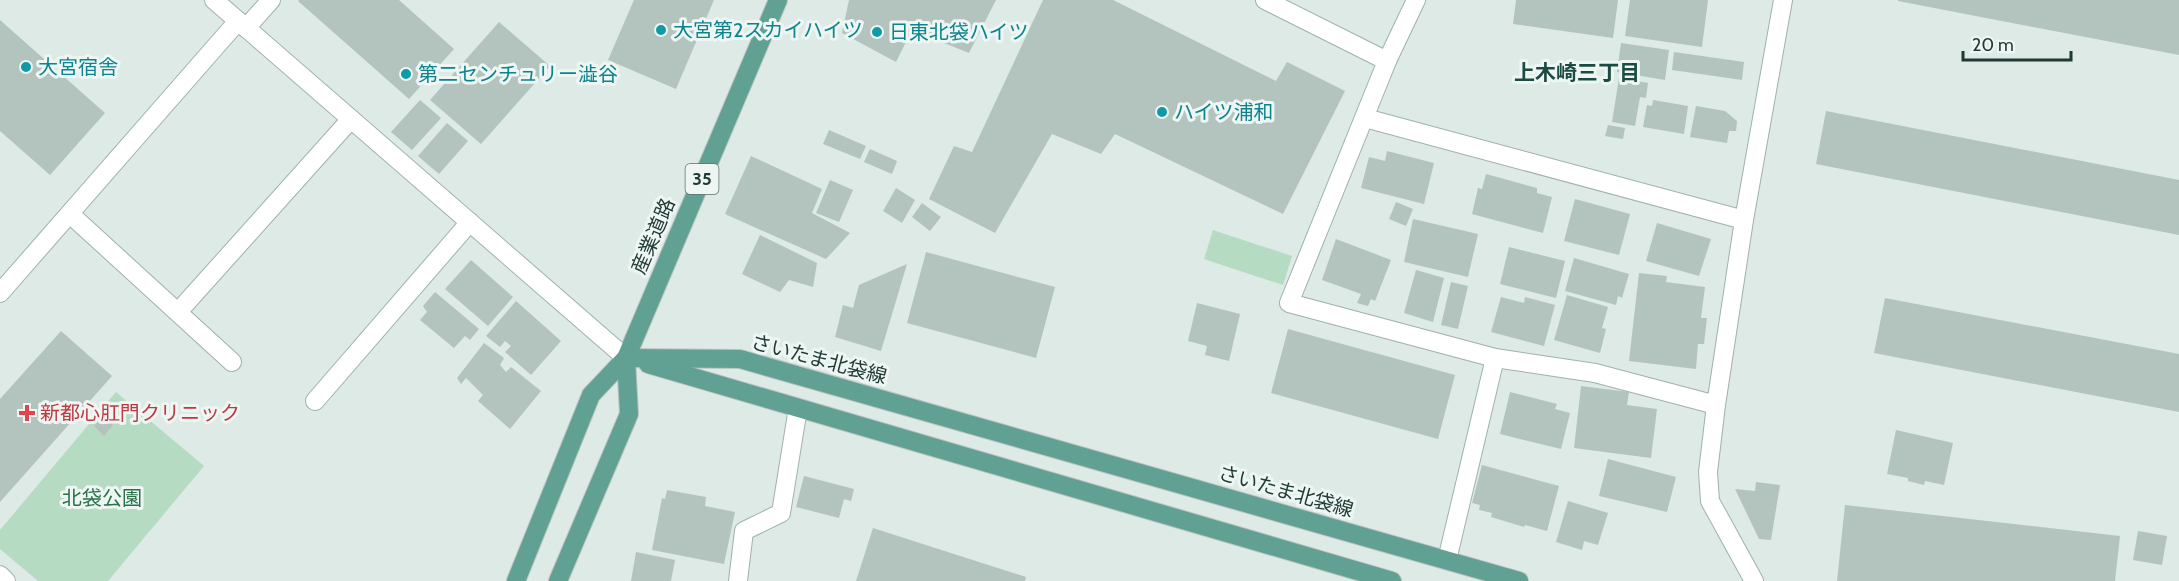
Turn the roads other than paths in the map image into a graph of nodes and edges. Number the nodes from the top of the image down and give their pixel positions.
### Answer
1 (214, 0) edge
2 (271, 0) edge
3 (778, 0) edge
4 (1265, 0) edge
5 (1416, 0) edge
6 (1783, 0) edge
7 (242, 25) junction
8 (1387, 61) junction
9 (1365, 118) junction
10 (351, 119) junction
11 (70, 214) junction
12 (1744, 220) junction
13 (470, 222) junction
14 (0, 293) edge
15 (178, 312) junction
16 (626, 358) junction
17 (1495, 358) junction
18 (232, 362) dead end
19 (315, 401) dead end
20 (1716, 405) junction
21 (798, 408) junction
22 (1447, 560) junction
23 (0, 575) edge
24 (6, 581) edge
25 (516, 581) edge
26 (558, 581) edge
27 (738, 581) edge
28 (1392, 581) edge
29 (1519, 581) edge
30 (1754, 581) edge

1 - 7 street
2 - 7 street
3 - 16 main road, 産業道路 / 35
4 - 8 street
5 - 8 street
6 - 12 street
7 - 10 street
7 - 11 street
8 - 9 street
9 - 12 street
9 - 17 street
10 - 13 street
10 - 15 street
11 - 14 street
11 - 15 street
12 - 20 street
13 - 16 street
13 - 19 street
15 - 18 street
16 - 21 main road
16 - 22 main road, さいたま北袋線
16 - 25 main road, 産業道路 / 35
16 - 26 main road, 産業道路 / 35
17 - 20 street
17 - 22 street
20 - 30 street
21 - 27 street
21 - 28 main road
22 - 29 main road, さいたま北袋線
23 - 24 street

